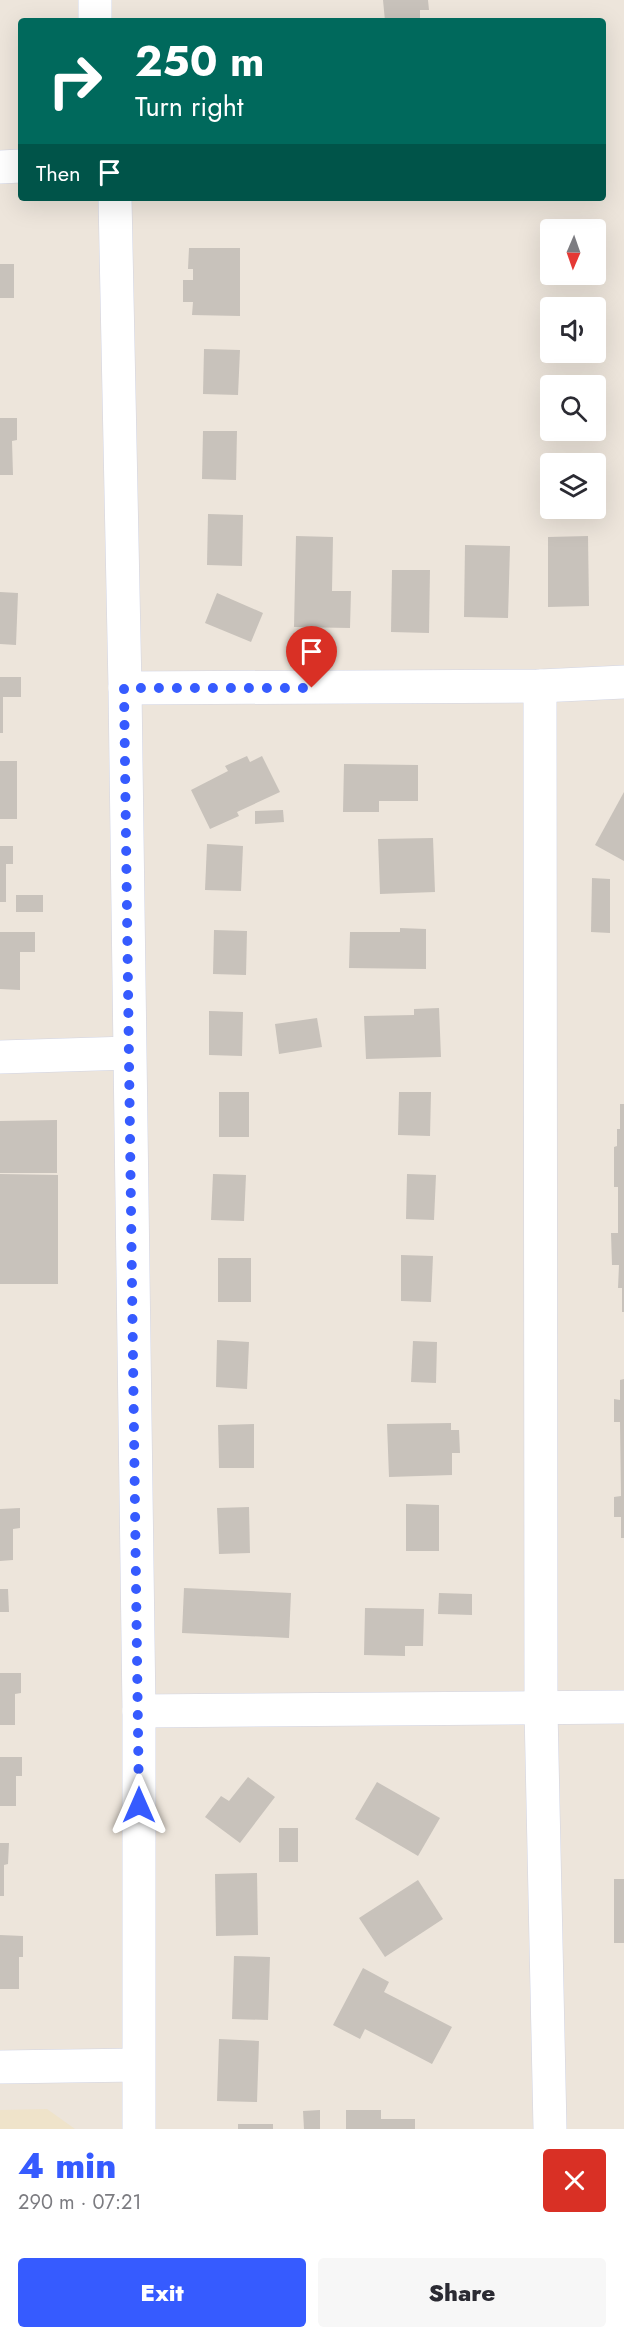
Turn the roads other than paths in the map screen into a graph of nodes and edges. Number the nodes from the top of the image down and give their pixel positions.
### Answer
1 (95, 0) edge
2 (95, 18) edge
3 (0, 166) edge
4 (18, 166) edge
5 (115, 201) edge
6 (624, 682) edge
7 (540, 686) junction
8 (124, 688) junction
9 (129, 1053) junction
10 (0, 1057) edge
11 (624, 1707) edge
12 (541, 1710) junction
13 (139, 1711) junction
14 (138, 2065) junction
15 (0, 2067) edge
16 (139, 2129) edge
17 (550, 2129) edge

1 - 2 street
3 - 4 street
5 - 8 street
6 - 7 street
7 - 8 street
7 - 12 street
8 - 9 street
9 - 10 street
9 - 13 street
11 - 12 street
12 - 13 street
12 - 17 street
13 - 14 street
14 - 15 street
14 - 16 street

